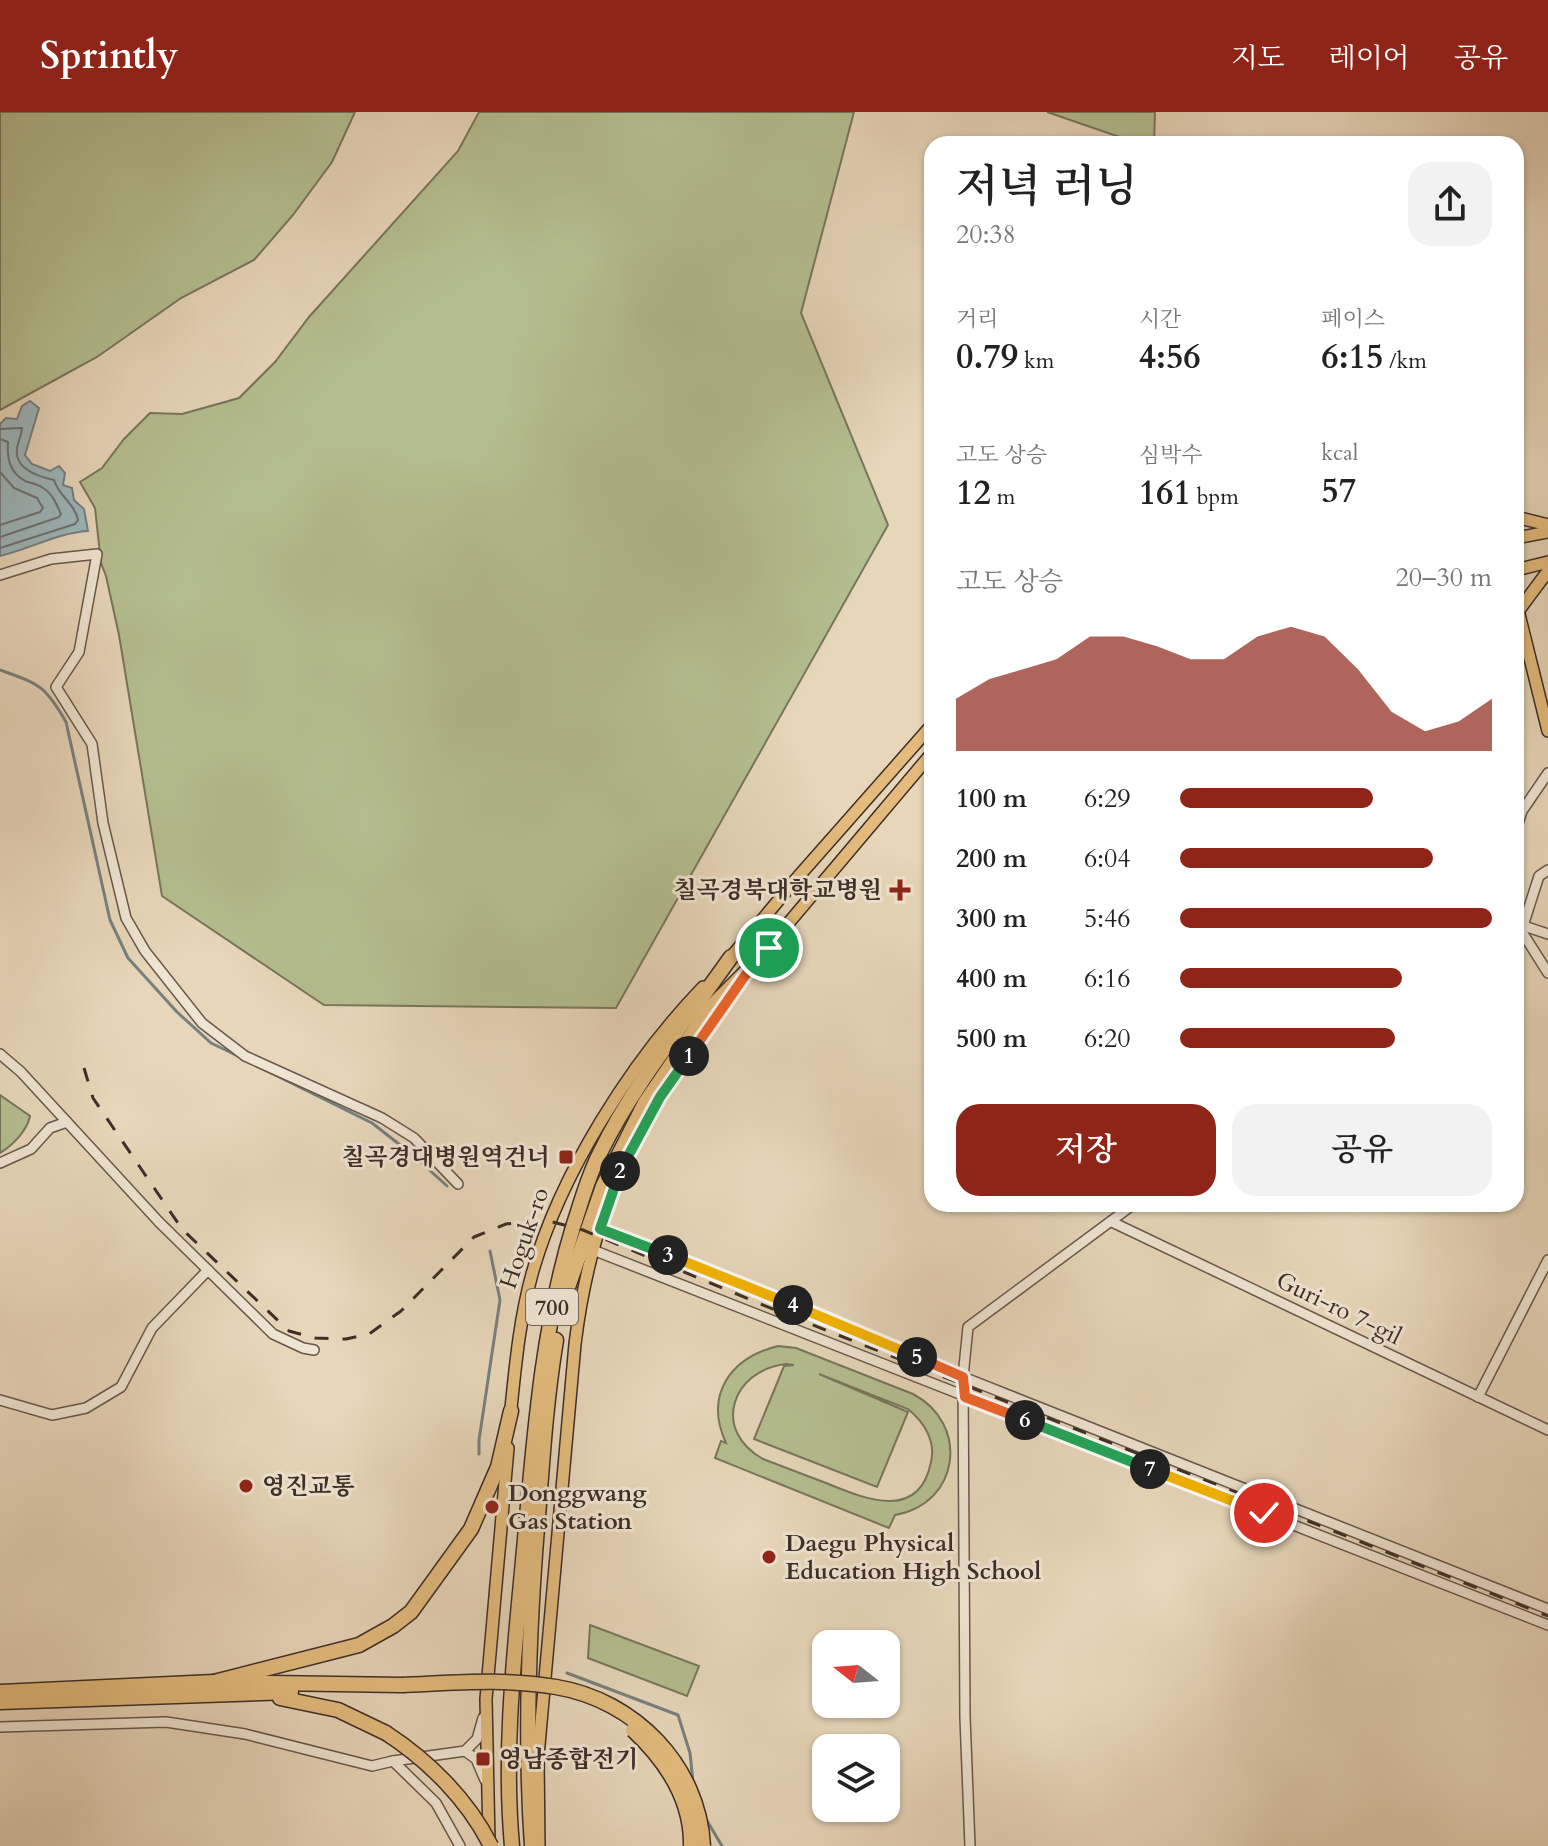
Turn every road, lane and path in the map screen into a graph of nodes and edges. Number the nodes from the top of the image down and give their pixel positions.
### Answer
1 (1524, 519) edge
2 (1548, 525) edge
3 (1548, 532) edge
4 (1524, 536) edge
5 (1548, 562) edge
6 (1524, 568) edge
7 (1548, 571) edge
8 (0, 575) edge
9 (1524, 598) edge
10 (1524, 640) edge
11 (1548, 731) edge
12 (924, 734) edge
13 (924, 762) edge
14 (1548, 773) edge
15 (1524, 808) edge
16 (1548, 870) edge
17 (1524, 913) edge
18 (1524, 927) edge
19 (1524, 933) edge
20 (1548, 934) edge
21 (731, 957) junction
22 (751, 967) junction
23 (1548, 973) edge
24 (0, 1054) edge
25 (67, 1122) junction
26 (0, 1163) edge
27 (458, 1184) dead end
28 (1124, 1212) edge
29 (1112, 1222) junction
30 (600, 1229) junction
31 (593, 1250) junction
32 (1548, 1260) edge
33 (208, 1270) junction
34 (314, 1350) dead end
35 (963, 1377) junction
36 (965, 1397) junction
37 (1478, 1397) junction
38 (0, 1400) edge
39 (511, 1411) junction
40 (1548, 1430) edge
41 (1548, 1609) edge
42 (1548, 1625) edge
43 (211, 1688) junction
44 (402, 1688) junction
45 (0, 1692) edge
46 (486, 1699) junction
47 (0, 1702) edge
48 (0, 1727) edge
49 (465, 1751) junction
50 (393, 1761) junction
51 (487, 1784) junction
52 (460, 1846) edge
53 (490, 1846) edge
54 (512, 1846) edge
55 (536, 1846) edge
56 (691, 1846) edge
57 (703, 1846) edge
58 (970, 1846) edge

1 - 2 main road
3 - 4 main road
5 - 6 main road
7 - 9 main road
8 - 27 street
10 - 11 main road
12 - 21 main road, Hoguk-ro
13 - 22 main road
14 - 15 street
16 - 17 street
18 - 20 street
19 - 23 street
21 - 39 main road, Hoguk-ro
21 - 54 highway, 700
22 - 30 main road
22 - 55 highway, 700
24 - 25 street
25 - 26 street
25 - 33 street
28 - 29 street
29 - 35 street
29 - 37 street, Guri-ro 7-gil
30 - 31 main road
30 - 35 street
31 - 36 street
31 - 55 main road
32 - 37 street
33 - 34 street
33 - 38 street
35 - 36 street
35 - 41 street
36 - 42 street
36 - 58 street
37 - 40 street, Guri-ro 7-gil
39 - 43 highway
39 - 46 main road, Hoguk-ro
43 - 44 highway
43 - 45 highway
43 - 47 highway
43 - 53 highway, bridge
44 - 56 highway, bridge
44 - 57 highway, bridge
46 - 49 street
46 - 51 main road, Hoguk-ro
48 - 50 street
49 - 50 street
49 - 51 street
50 - 52 street
51 - 53 main road, Hoguk-ro

